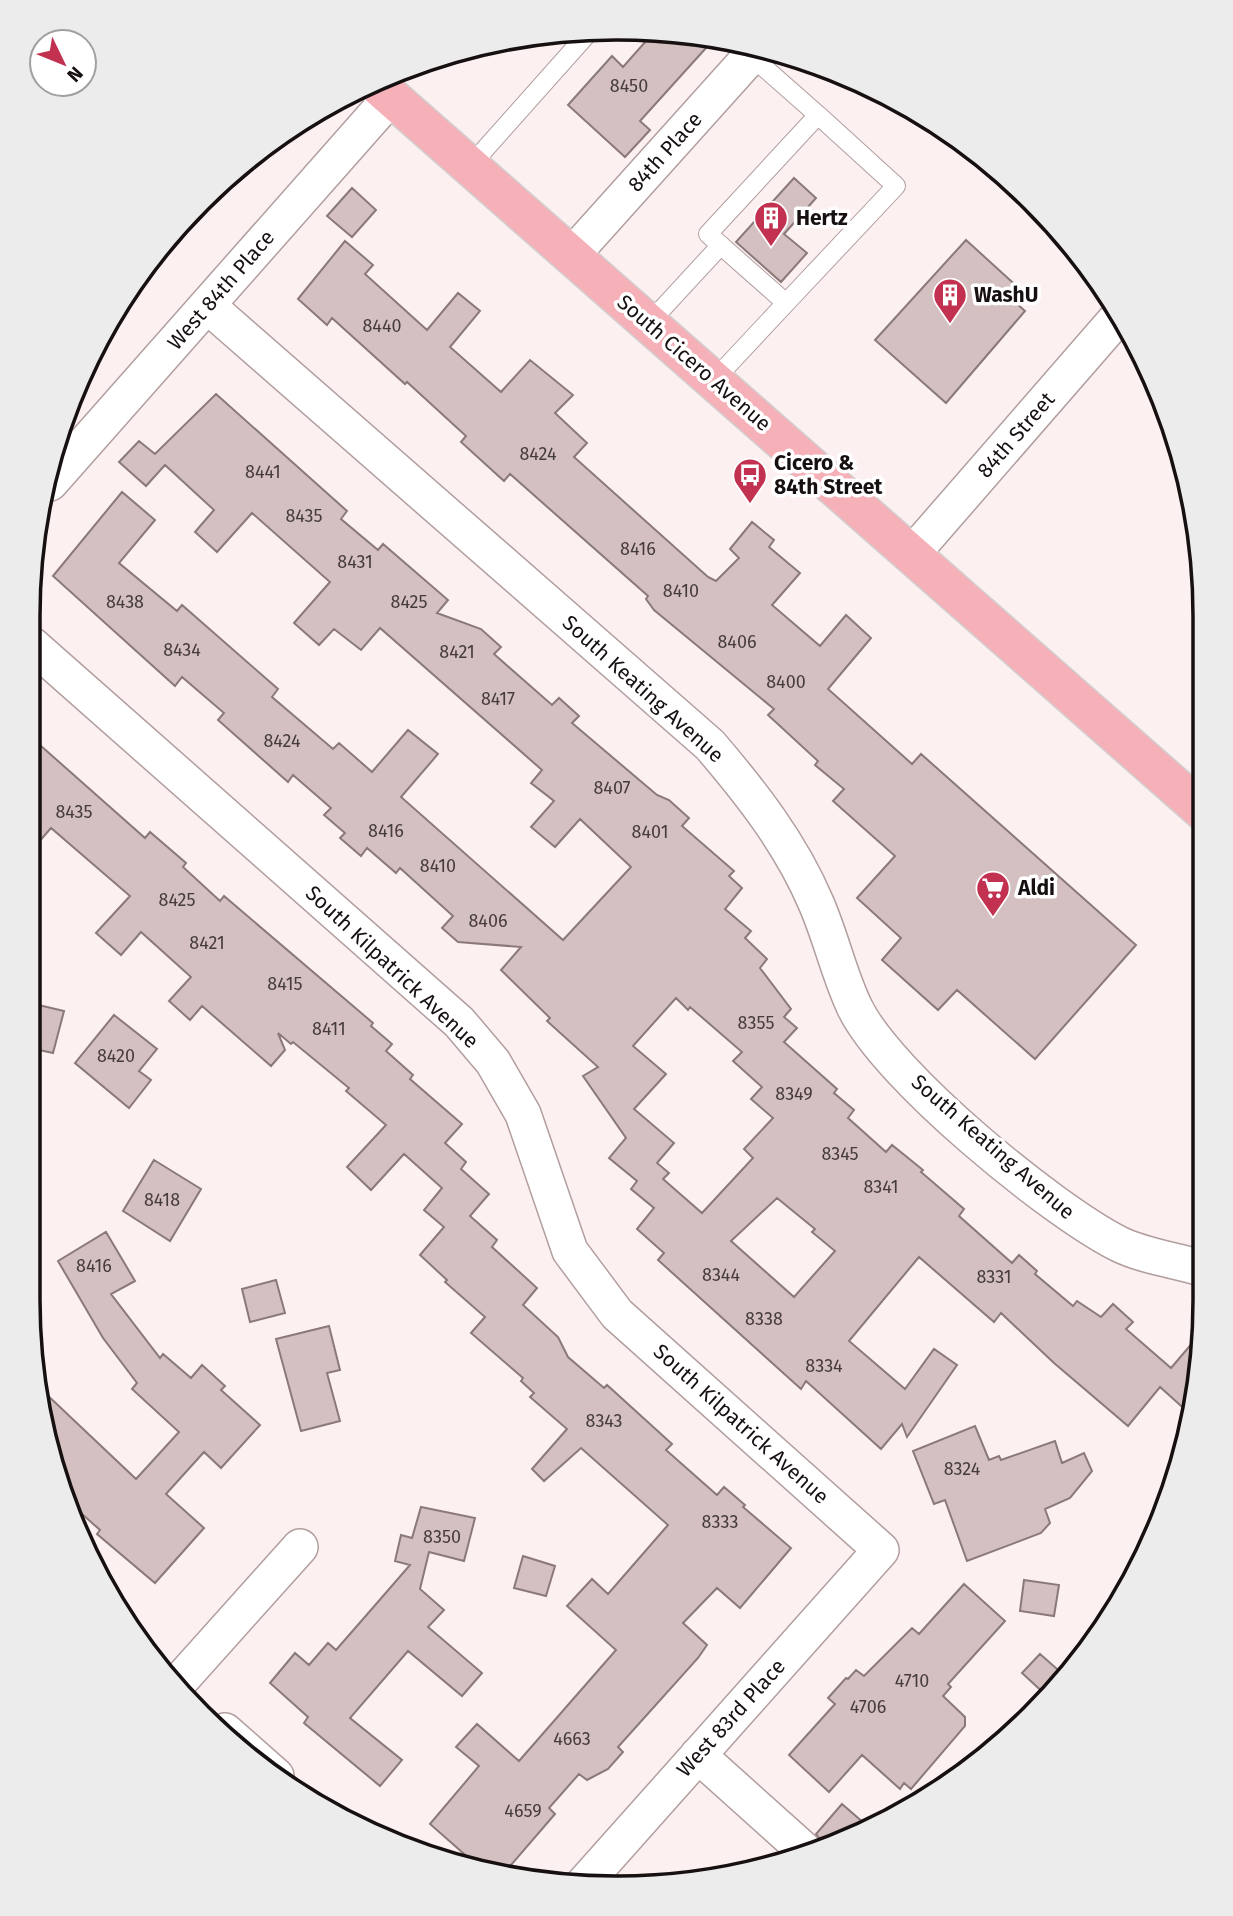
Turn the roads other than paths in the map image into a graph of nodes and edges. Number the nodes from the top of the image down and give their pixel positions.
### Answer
1 (581, 41) edge
2 (750, 56) edge
3 (761, 59) edge
4 (383, 90) edge
5 (818, 115) junction
6 (470, 166) junction
7 (721, 245) junction
8 (572, 255) junction
9 (786, 303) junction
10 (208, 306) junction
11 (649, 323) junction
12 (1113, 323) edge
13 (714, 380) junction
14 (58, 474) edge
15 (912, 554) junction
16 (40, 652) edge
17 (1193, 802) edge
18 (1193, 1266) edge
19 (300, 1547) dead end
20 (881, 1550) joint
21 (182, 1678) edge
22 (698, 1755) junction
23 (800, 1846) edge
24 (591, 1875) edge

1 - 6 lane
2 - 8 street, 84th Place
3 - 5 lane
4 - 6 main road, South Cicero Avenue
4 - 10 street, West 84th Place
5 - 7 lane
5 - 9 lane
6 - 8 main road, South Cicero Avenue
7 - 9 lane
7 - 11 lane
8 - 11 main road, South Cicero Avenue
9 - 13 lane
10 - 14 street, West 84th Place
10 - 18 street, South Keating Avenue
11 - 13 main road, South Cicero Avenue
12 - 15 street, 84th Street
13 - 15 main road, South Cicero Avenue
15 - 17 main road, South Cicero Avenue
16 - 20 street, South Kilpatrick Avenue
19 - 21 street
20 - 22 street, West 83rd Place
22 - 23 street
22 - 24 street, West 83rd Place

